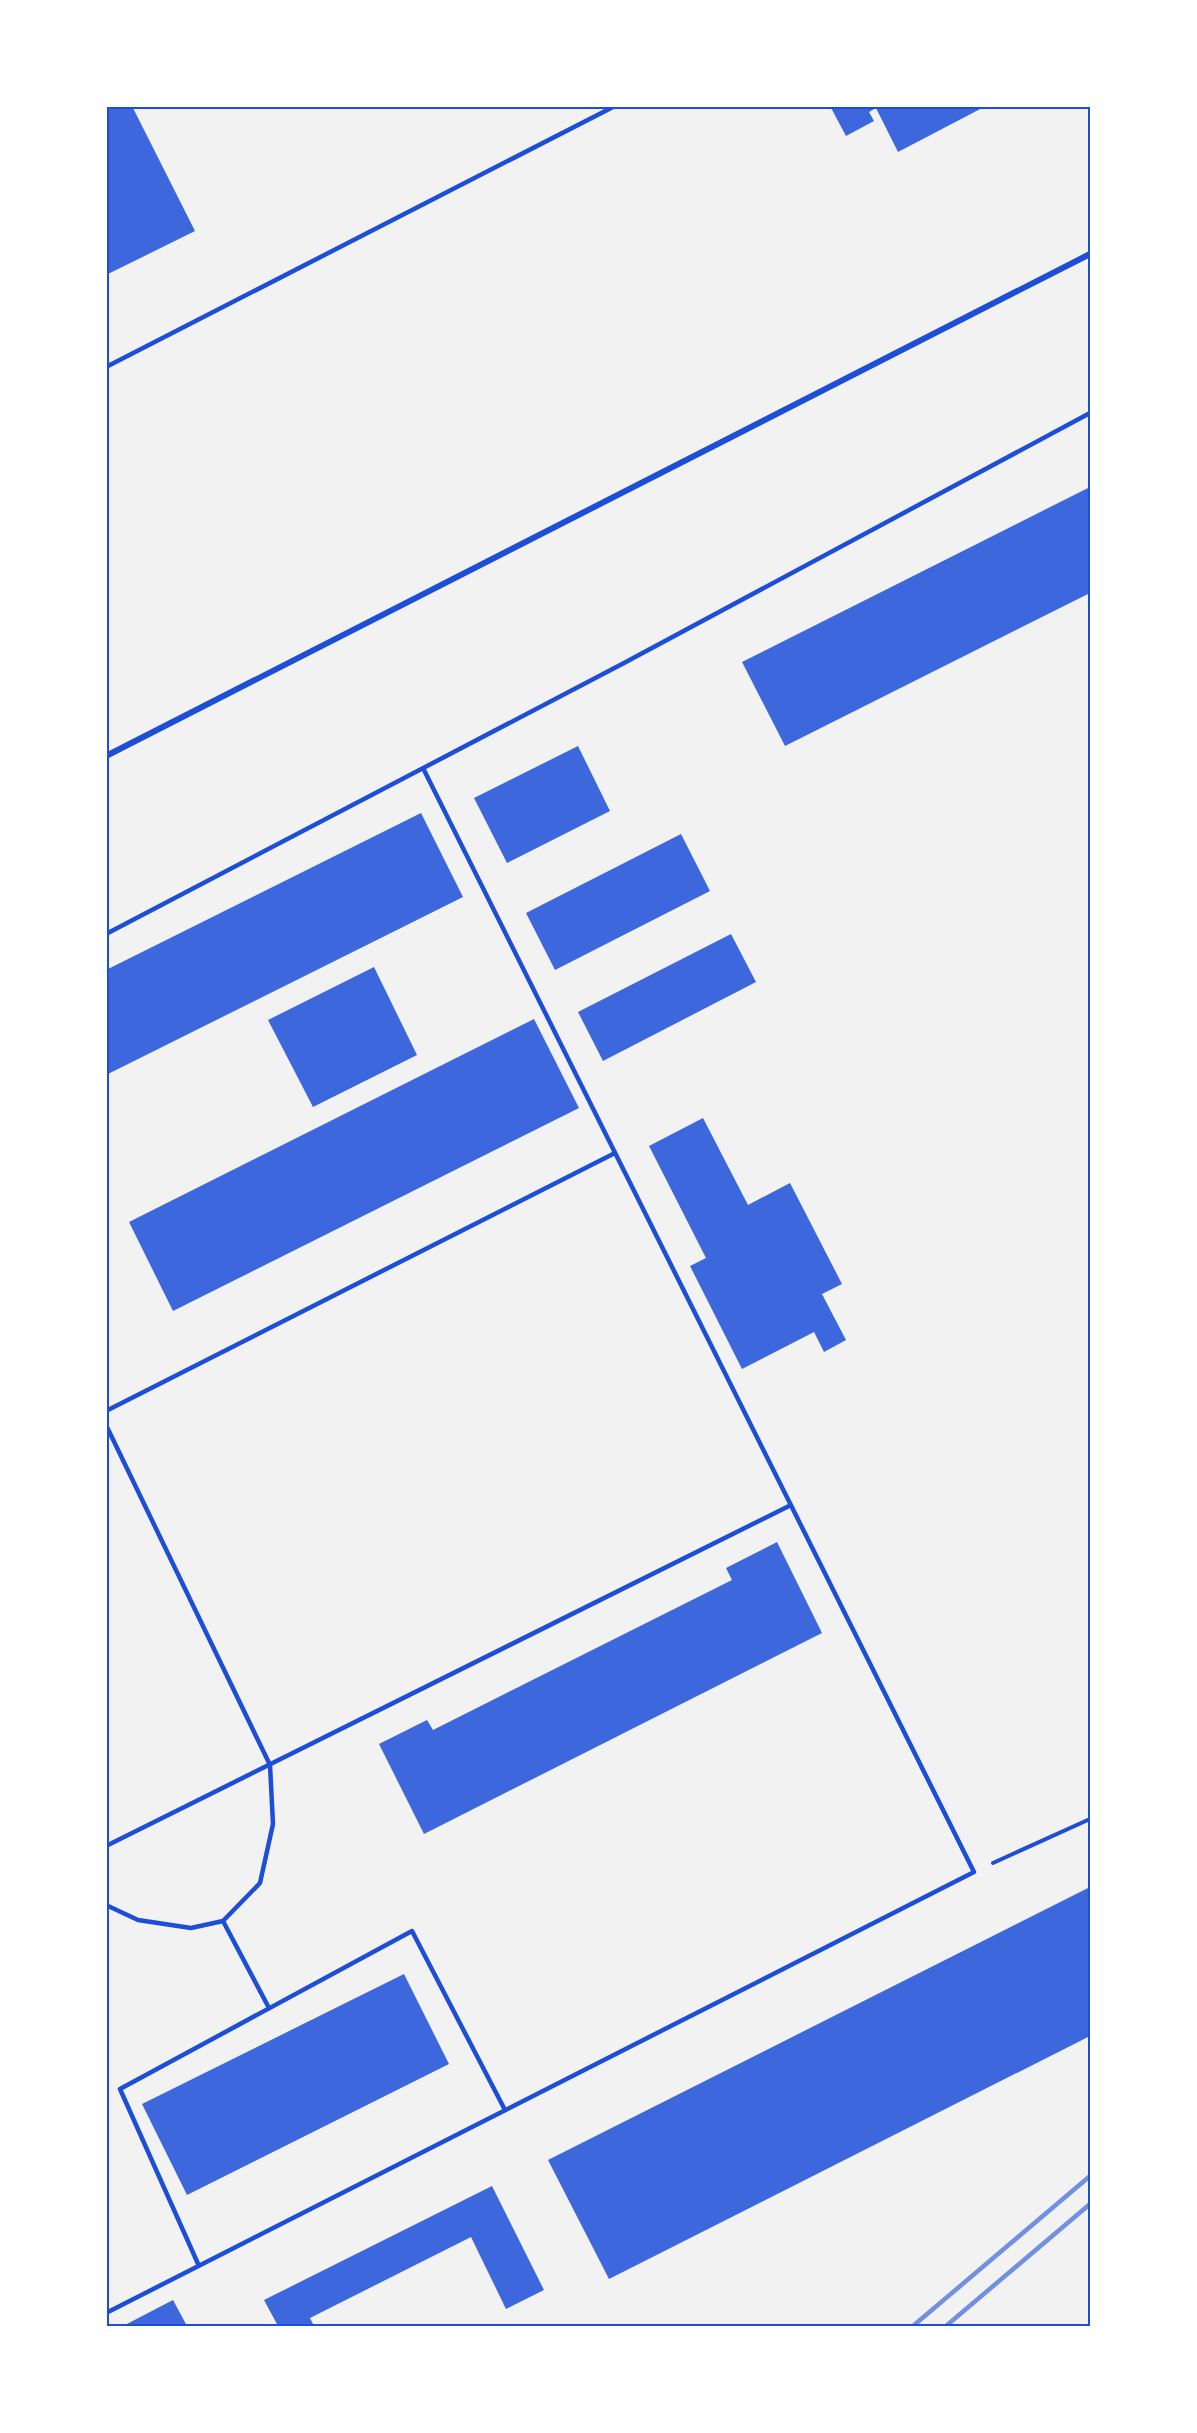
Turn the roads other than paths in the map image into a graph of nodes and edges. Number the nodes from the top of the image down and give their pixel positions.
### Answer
1 (615, 106) edge
2 (1090, 254) edge
3 (106, 368) edge
4 (1090, 413) edge
5 (106, 756) edge
6 (423, 768) junction
7 (106, 934) edge
8 (615, 1153) junction
9 (106, 1411) edge
10 (106, 1425) edge
11 (790, 1505) junction
12 (270, 1764) junction
13 (106, 1846) edge
14 (106, 1905) edge
15 (223, 1921) junction
16 (269, 2008) junction
17 (505, 2110) junction
18 (199, 2266) junction
19 (106, 2313) edge

1 - 3 lane
2 - 5 street
4 - 6 lane
6 - 7 lane
6 - 8 lane
8 - 9 lane
8 - 11 lane
10 - 12 lane
11 - 12 lane
11 - 17 lane
12 - 13 lane
12 - 15 lane
14 - 15 lane
15 - 16 lane
16 - 17 lane
16 - 18 lane
17 - 18 lane
18 - 19 lane

